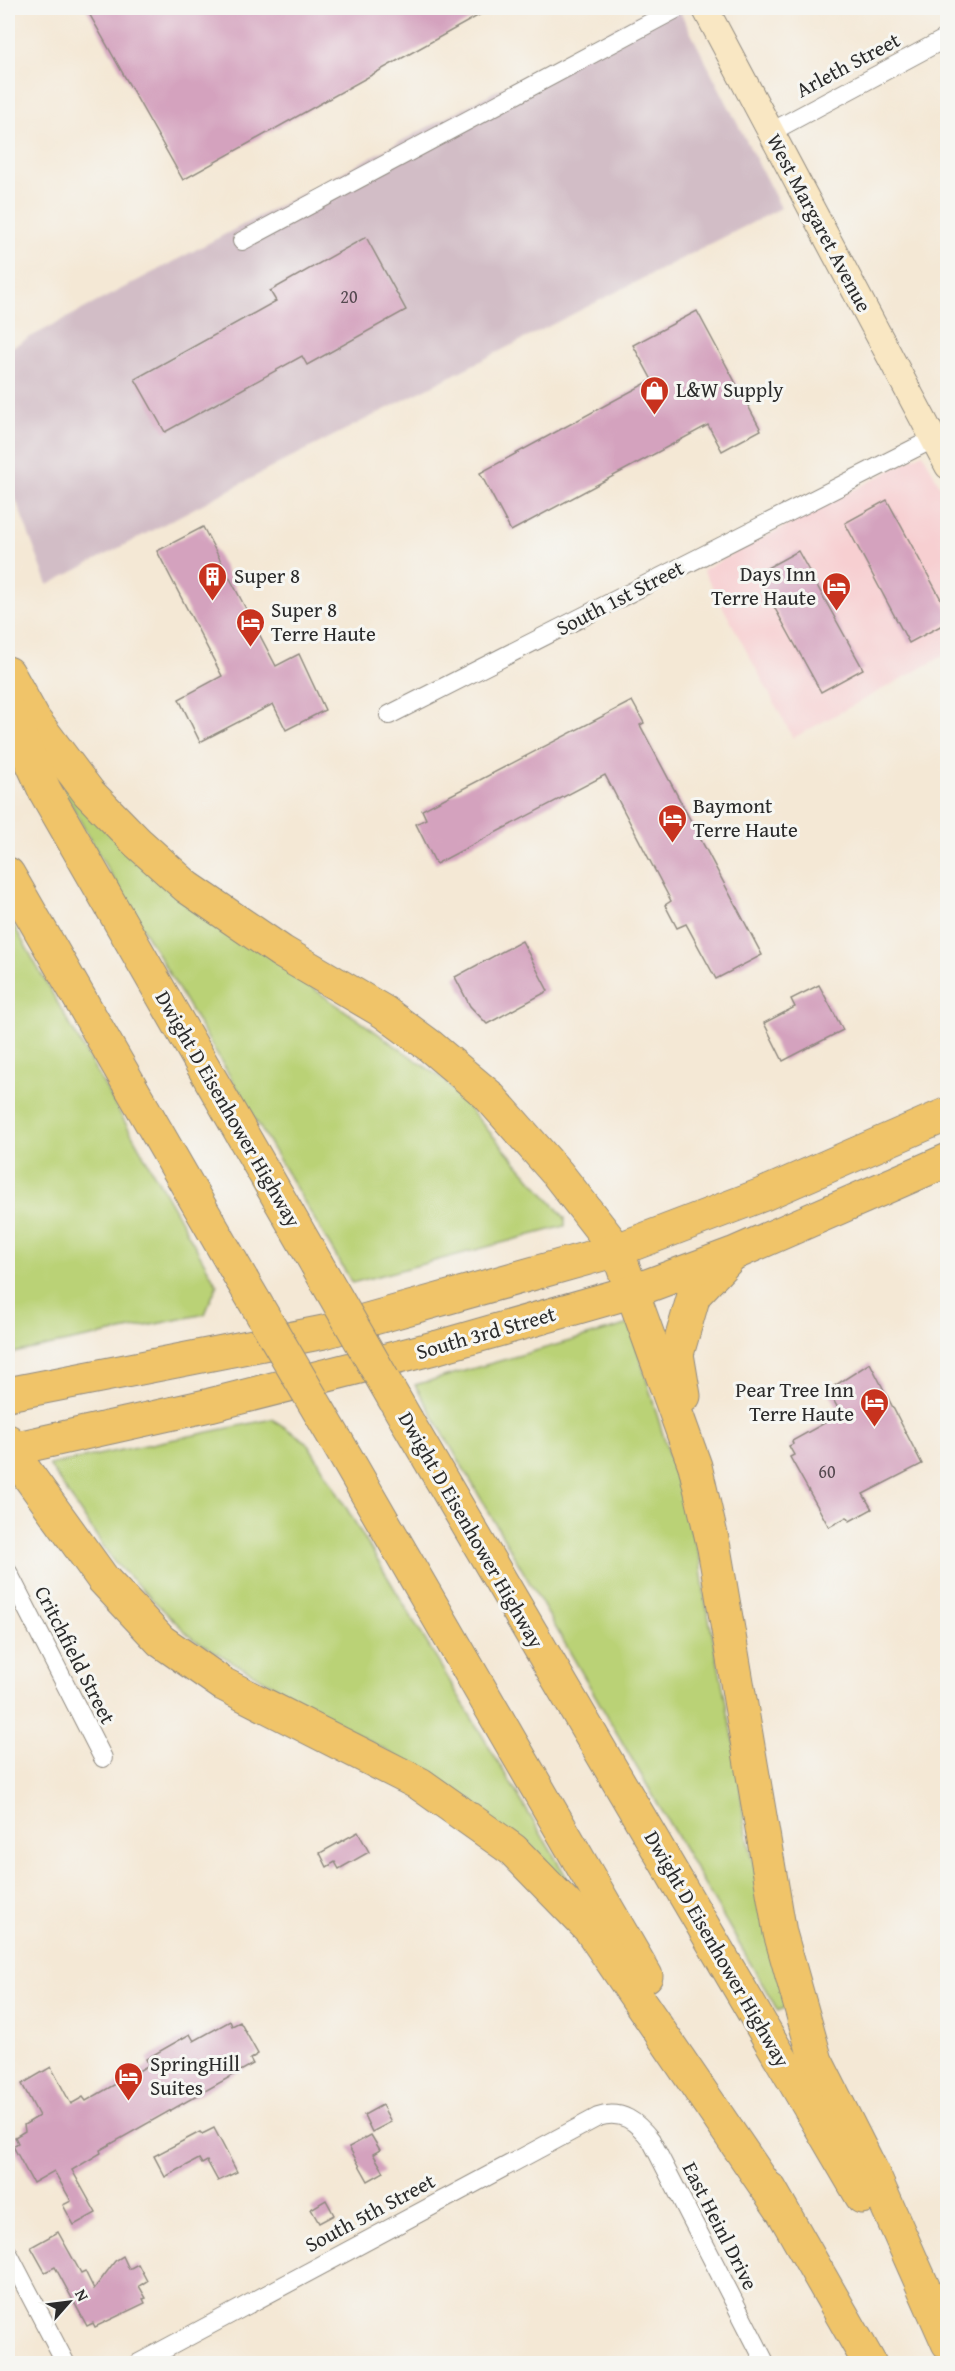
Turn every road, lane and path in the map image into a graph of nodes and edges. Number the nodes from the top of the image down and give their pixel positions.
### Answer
1 (678, 8) edge
2 (705, 8) edge
3 (948, 37) edge
4 (771, 132) junction
5 (242, 241) dead end
6 (940, 435) edge
7 (948, 466) edge
8 (8, 673) edge
9 (8, 710) edge
10 (389, 715) dead end
11 (8, 874) edge
12 (948, 1114) edge
13 (948, 1160) edge
14 (616, 1250) junction
15 (733, 1254) junction
16 (631, 1292) junction
17 (8, 1394) edge
18 (8, 1447) edge
19 (695, 1466) junction
20 (8, 1572) edge
21 (103, 1758) dead end
22 (626, 2117) joint
23 (781, 2209) junction
24 (8, 2253) edge
25 (948, 2343) edge
26 (66, 2364) edge
27 (137, 2364) edge
28 (766, 2364) edge
29 (870, 2364) edge

1 - 5 street
2 - 4 street, West Margaret Avenue
3 - 4 street, Arleth Street
4 - 6 street, West Margaret Avenue
6 - 7 street, West Margaret Avenue
6 - 10 street, South 1st Street
8 - 14 highway
9 - 25 highway, Dwight D Eisenhower Highway, bridge
11 - 23 highway, bridge
12 - 14 highway, South 3rd Street
13 - 15 highway, South 3rd Street
14 - 16 highway
14 - 17 highway, South 3rd Street
15 - 16 highway, South 3rd Street
15 - 19 highway
16 - 18 highway, South 3rd Street
16 - 19 highway
18 - 23 highway
19 - 25 highway
20 - 21 street, Critchfield Street
22 - 27 street, South 5th Street
22 - 28 street, East Heinl Drive
23 - 29 highway
24 - 26 street

